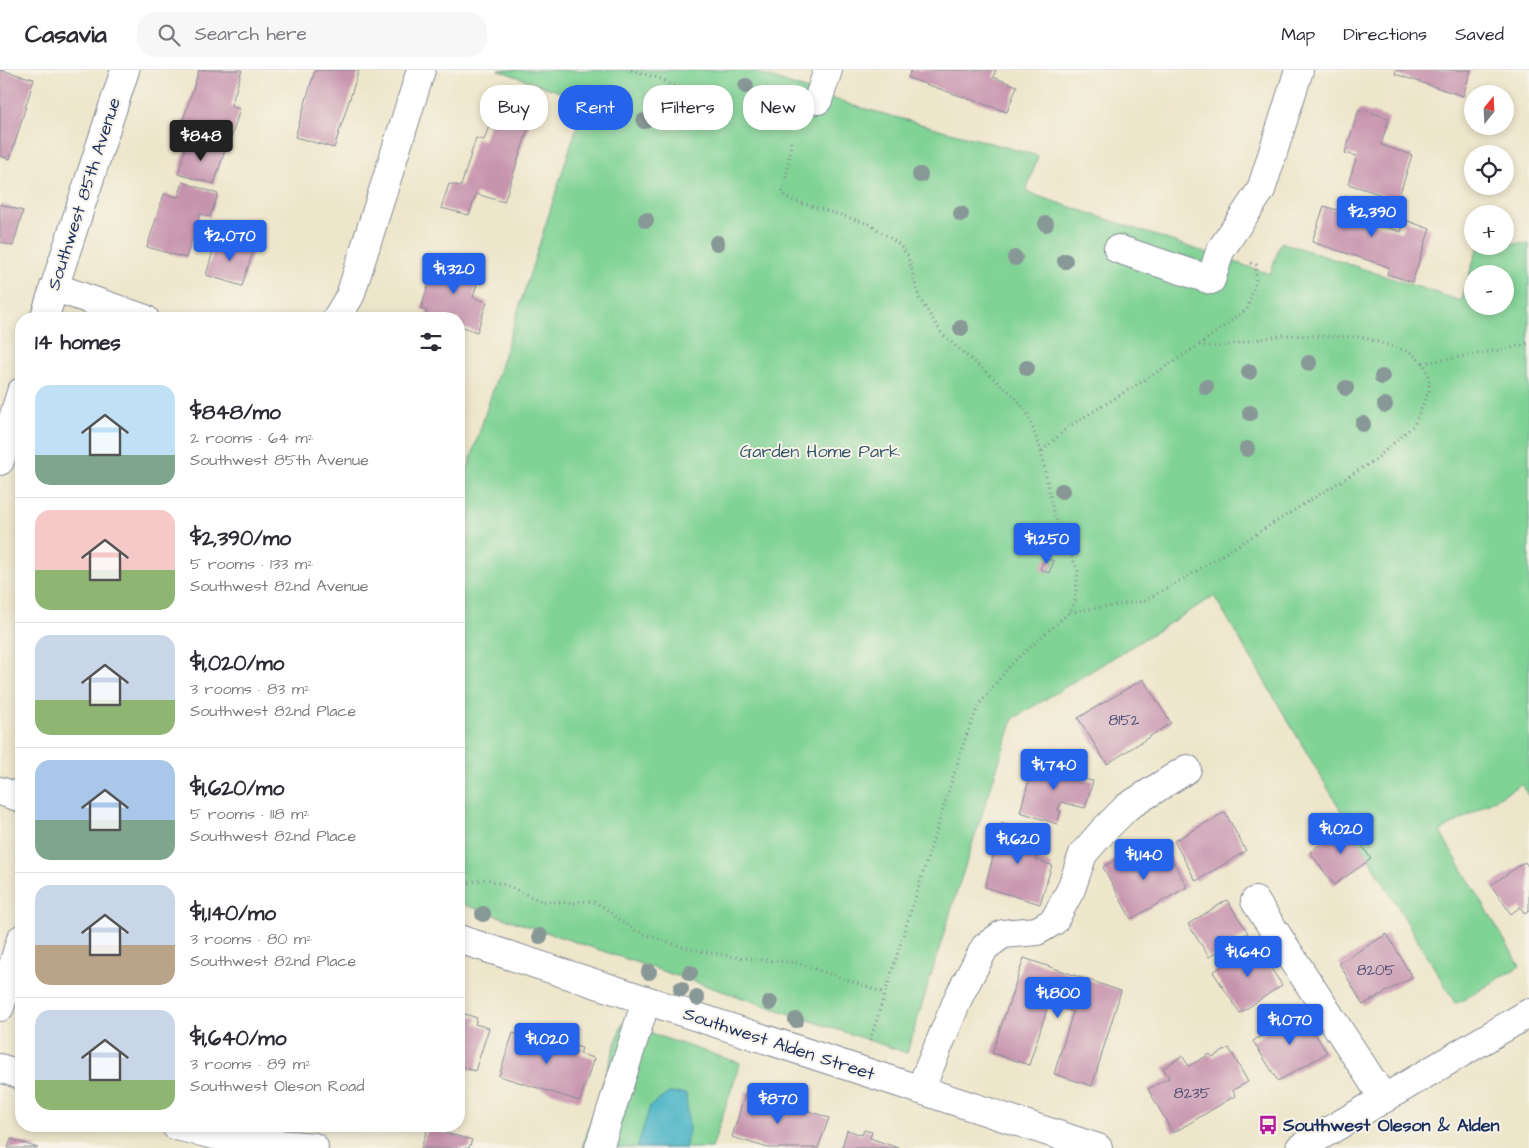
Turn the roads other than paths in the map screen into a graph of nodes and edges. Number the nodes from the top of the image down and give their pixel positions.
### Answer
1 (125, 70) edge
2 (421, 70) edge
3 (828, 70) edge
4 (1299, 70) edge
5 (818, 100) dead end
6 (1118, 250) dead end
7 (54, 287) junction
8 (46, 312) edge
9 (125, 312) edge
10 (340, 312) edge
11 (15, 411) edge
12 (0, 460) edge
13 (1187, 769) dead end
14 (0, 791) edge
15 (15, 796) edge
16 (1255, 901) dead end
17 (465, 941) edge
18 (15, 958) edge
19 (646, 1000) junction
20 (0, 1007) edge
21 (1529, 1013) edge
22 (0, 1068) edge
23 (15, 1073) edge
24 (920, 1090) junction
25 (1384, 1099) junction
26 (200, 1132) edge
27 (314, 1147) edge
28 (599, 1148) edge
29 (1098, 1148) edge
30 (1300, 1148) edge

1 - 7 street, Southwest 85th Avenue
2 - 10 street
3 - 5 street
4 - 6 street
7 - 8 street, Southwest 85th Avenue
7 - 9 street
11 - 12 street
13 - 24 street
14 - 15 street
16 - 25 street
17 - 19 street, Southwest Alden Street
18 - 20 street
19 - 24 street, Southwest Alden Street
19 - 28 street
21 - 25 street
22 - 23 street
24 - 29 street, Southwest Alden Street
25 - 30 street
26 - 27 street

